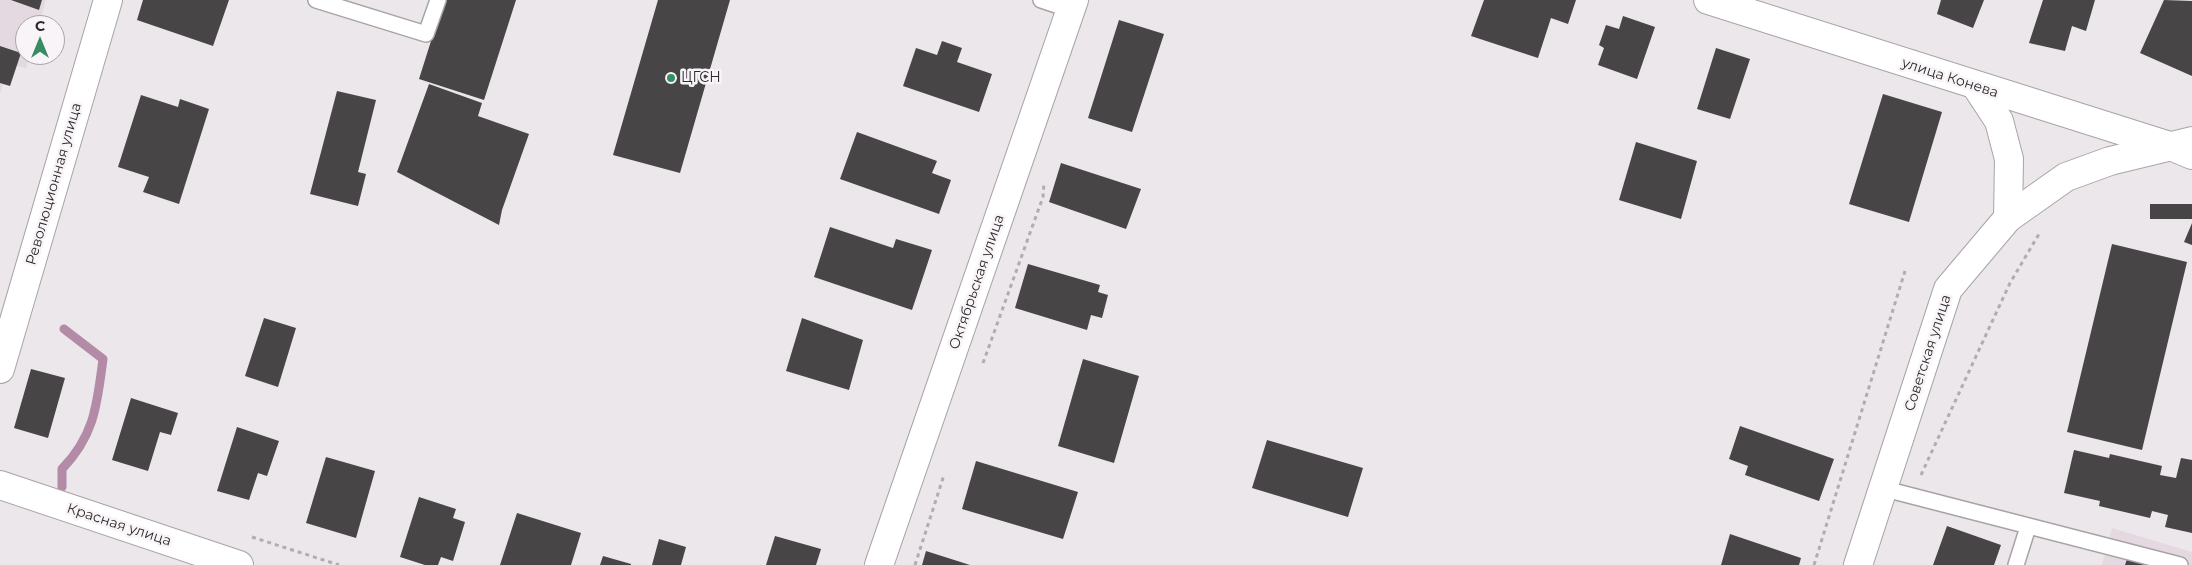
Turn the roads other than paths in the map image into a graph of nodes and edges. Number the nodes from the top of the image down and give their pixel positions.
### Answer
1 (108, 0) edge
2 (316, 0) edge
3 (438, 0) edge
4 (1040, 0) edge
5 (1708, 0) edge
6 (1072, 5) edge
7 (1976, 86) junction
8 (2186, 148) edge
9 (2008, 218) junction
10 (0, 369) edge
11 (0, 486) edge
12 (1884, 489) junction
13 (2028, 527) junction
14 (239, 565) edge
15 (879, 565) edge
16 (1858, 565) edge
17 (2016, 565) edge
18 (2180, 565) edge

1 - 10 street, Революционная улица
2 - 3 lane
4 - 6 lane
5 - 7 street, улица Конева
6 - 15 street, Октябрьская улица
7 - 8 street, улица Конева
7 - 9 street
8 - 9 street, Советская улица
9 - 12 street, Советская улица
11 - 14 street, Красная улица
12 - 13 lane
12 - 16 street, Советская улица
13 - 17 lane
13 - 18 lane

